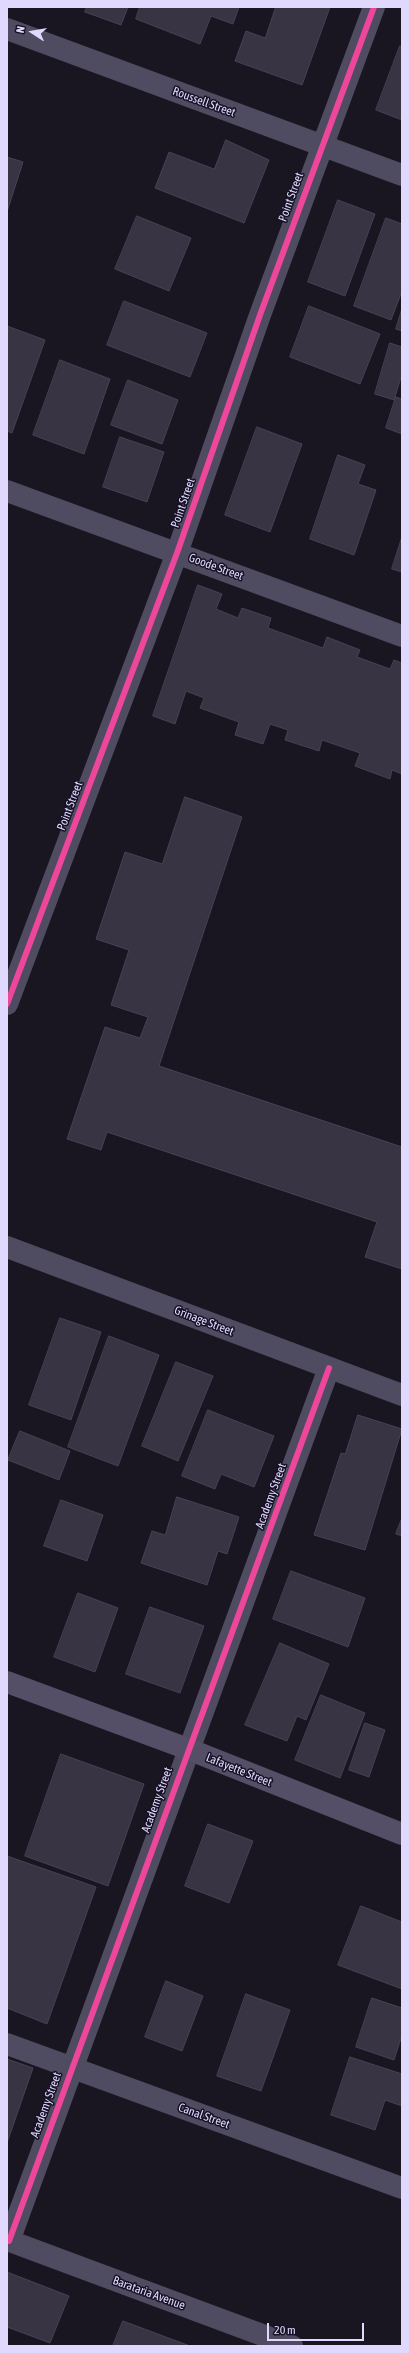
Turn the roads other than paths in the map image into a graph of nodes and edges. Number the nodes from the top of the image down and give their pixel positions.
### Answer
1 (374, 7) edge
2 (7, 29) edge
3 (322, 146) junction
4 (402, 175) edge
5 (7, 491) edge
6 (177, 553) junction
7 (402, 636) edge
8 (7, 1004) edge
9 (7, 1247) edge
10 (329, 1368) junction
11 (402, 1395) edge
12 (7, 1682) edge
13 (188, 1749) junction
14 (402, 1834) edge
15 (7, 2044) edge
16 (71, 2068) junction
17 (402, 2188) edge
18 (8, 2241) edge
19 (292, 2346) edge

1 - 3 street, Point Street
2 - 3 street, Roussell Street
3 - 4 street, Roussell Street
3 - 6 street, Point Street
5 - 6 street, Goode Street
6 - 7 street, Goode Street
6 - 8 street, Point Street
9 - 10 street, Grinage Street
10 - 11 street, Grinage Street
10 - 13 street, Academy Street
12 - 13 street, Lafayette Street
13 - 14 street, Lafayette Street
13 - 16 street, Academy Street
15 - 16 street, Canal Street
16 - 17 street, Canal Street
16 - 18 street, Academy Street
18 - 19 street, Barataria Avenue

